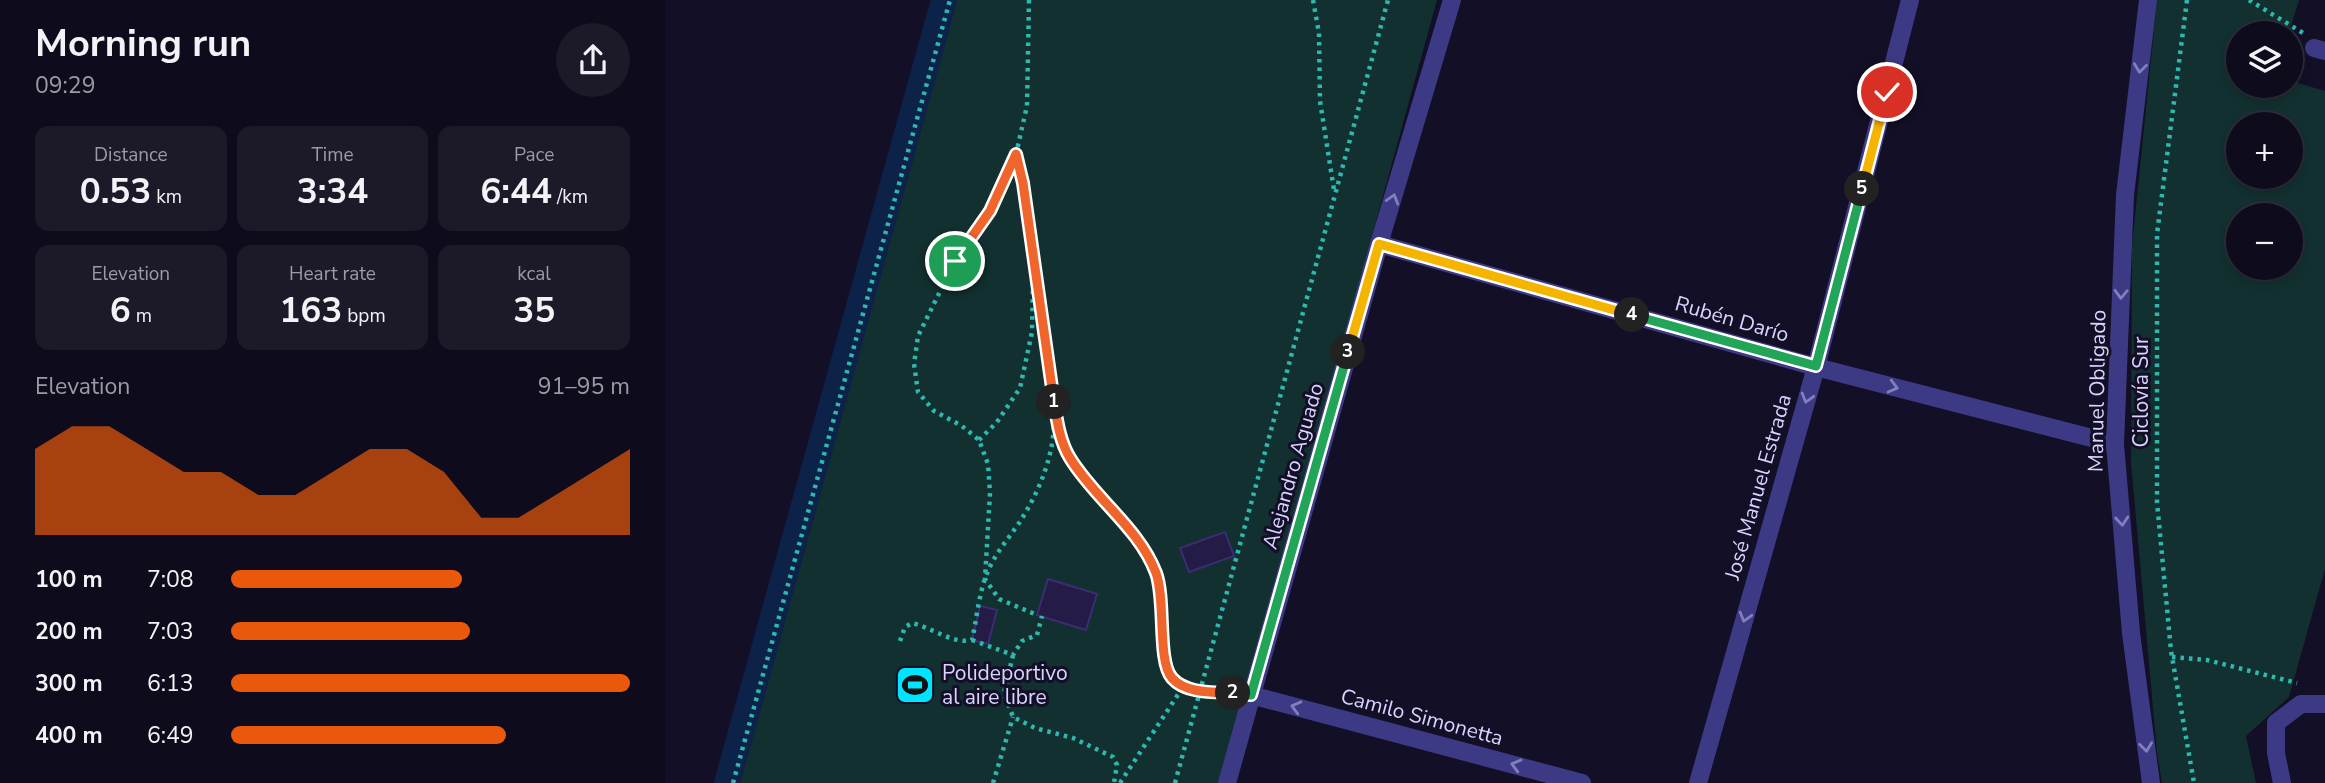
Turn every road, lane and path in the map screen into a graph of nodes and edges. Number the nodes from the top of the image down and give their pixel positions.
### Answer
1 (950, 0) edge
2 (1029, 0) edge
3 (1314, 0) edge
4 (1388, 0) edge
5 (1452, 0) edge
6 (1910, 0) edge
7 (2148, 0) edge
8 (2187, 0) edge
9 (2249, 0) edge
10 (2318, 46) edge
11 (1016, 154) junction
12 (1332, 209) junction
13 (1379, 244) junction
14 (1033, 265) junction
15 (1816, 366) junction
16 (1053, 397) junction
17 (979, 440) junction
18 (2115, 444) junction
19 (985, 579) junction
20 (972, 640) junction
21 (900, 641) dead end
22 (1013, 655) junction
23 (2172, 657) junction
24 (2300, 684) dead end
25 (1190, 689) junction
26 (1201, 691) junction
27 (1251, 695) junction
28 (2325, 704) edge
29 (1013, 717) junction
30 (733, 783) edge
31 (993, 783) edge
32 (1114, 783) edge
33 (1120, 783) edge
34 (1175, 783) edge
35 (1227, 783) edge
36 (1582, 783) edge
37 (1698, 783) edge
38 (2151, 783) edge
39 (2194, 783) edge
40 (2282, 783) edge

1 - 30 path
2 - 11 path
3 - 12 path
4 - 12 path
13 -> 5 street, Alejandro Aguado
6 - 15 street, José Manuel Estrada
7 -> 18 street, Manuel Obligado
8 - 23 path, Ciclovía Sur
9 - 10 path
11 - 14 path
11 - 17 path
12 - 26 path
13 - 15 street, Rubén Darío
13 - 27 street, Alejandro Aguado
14 - 16 path
14 - 17 path
15 -> 18 street, Rubén Darío
15 -> 37 street, José Manuel Estrada
16 - 19 path
16 - 25 path
17 - 19 path
18 -> 38 street, Manuel Obligado
19 - 20 path
19 - 22 path
20 - 21 path
20 - 22 path
22 - 29 path
23 - 24 path
23 - 39 path, Ciclovía Sur
25 - 26 path
25 - 33 path
26 - 27 path
26 - 34 path
27 - 35 street, Alejandro Aguado
36 -> 27 street, Camilo Simonetta
28 - 40 street
29 - 31 path
29 - 32 path

